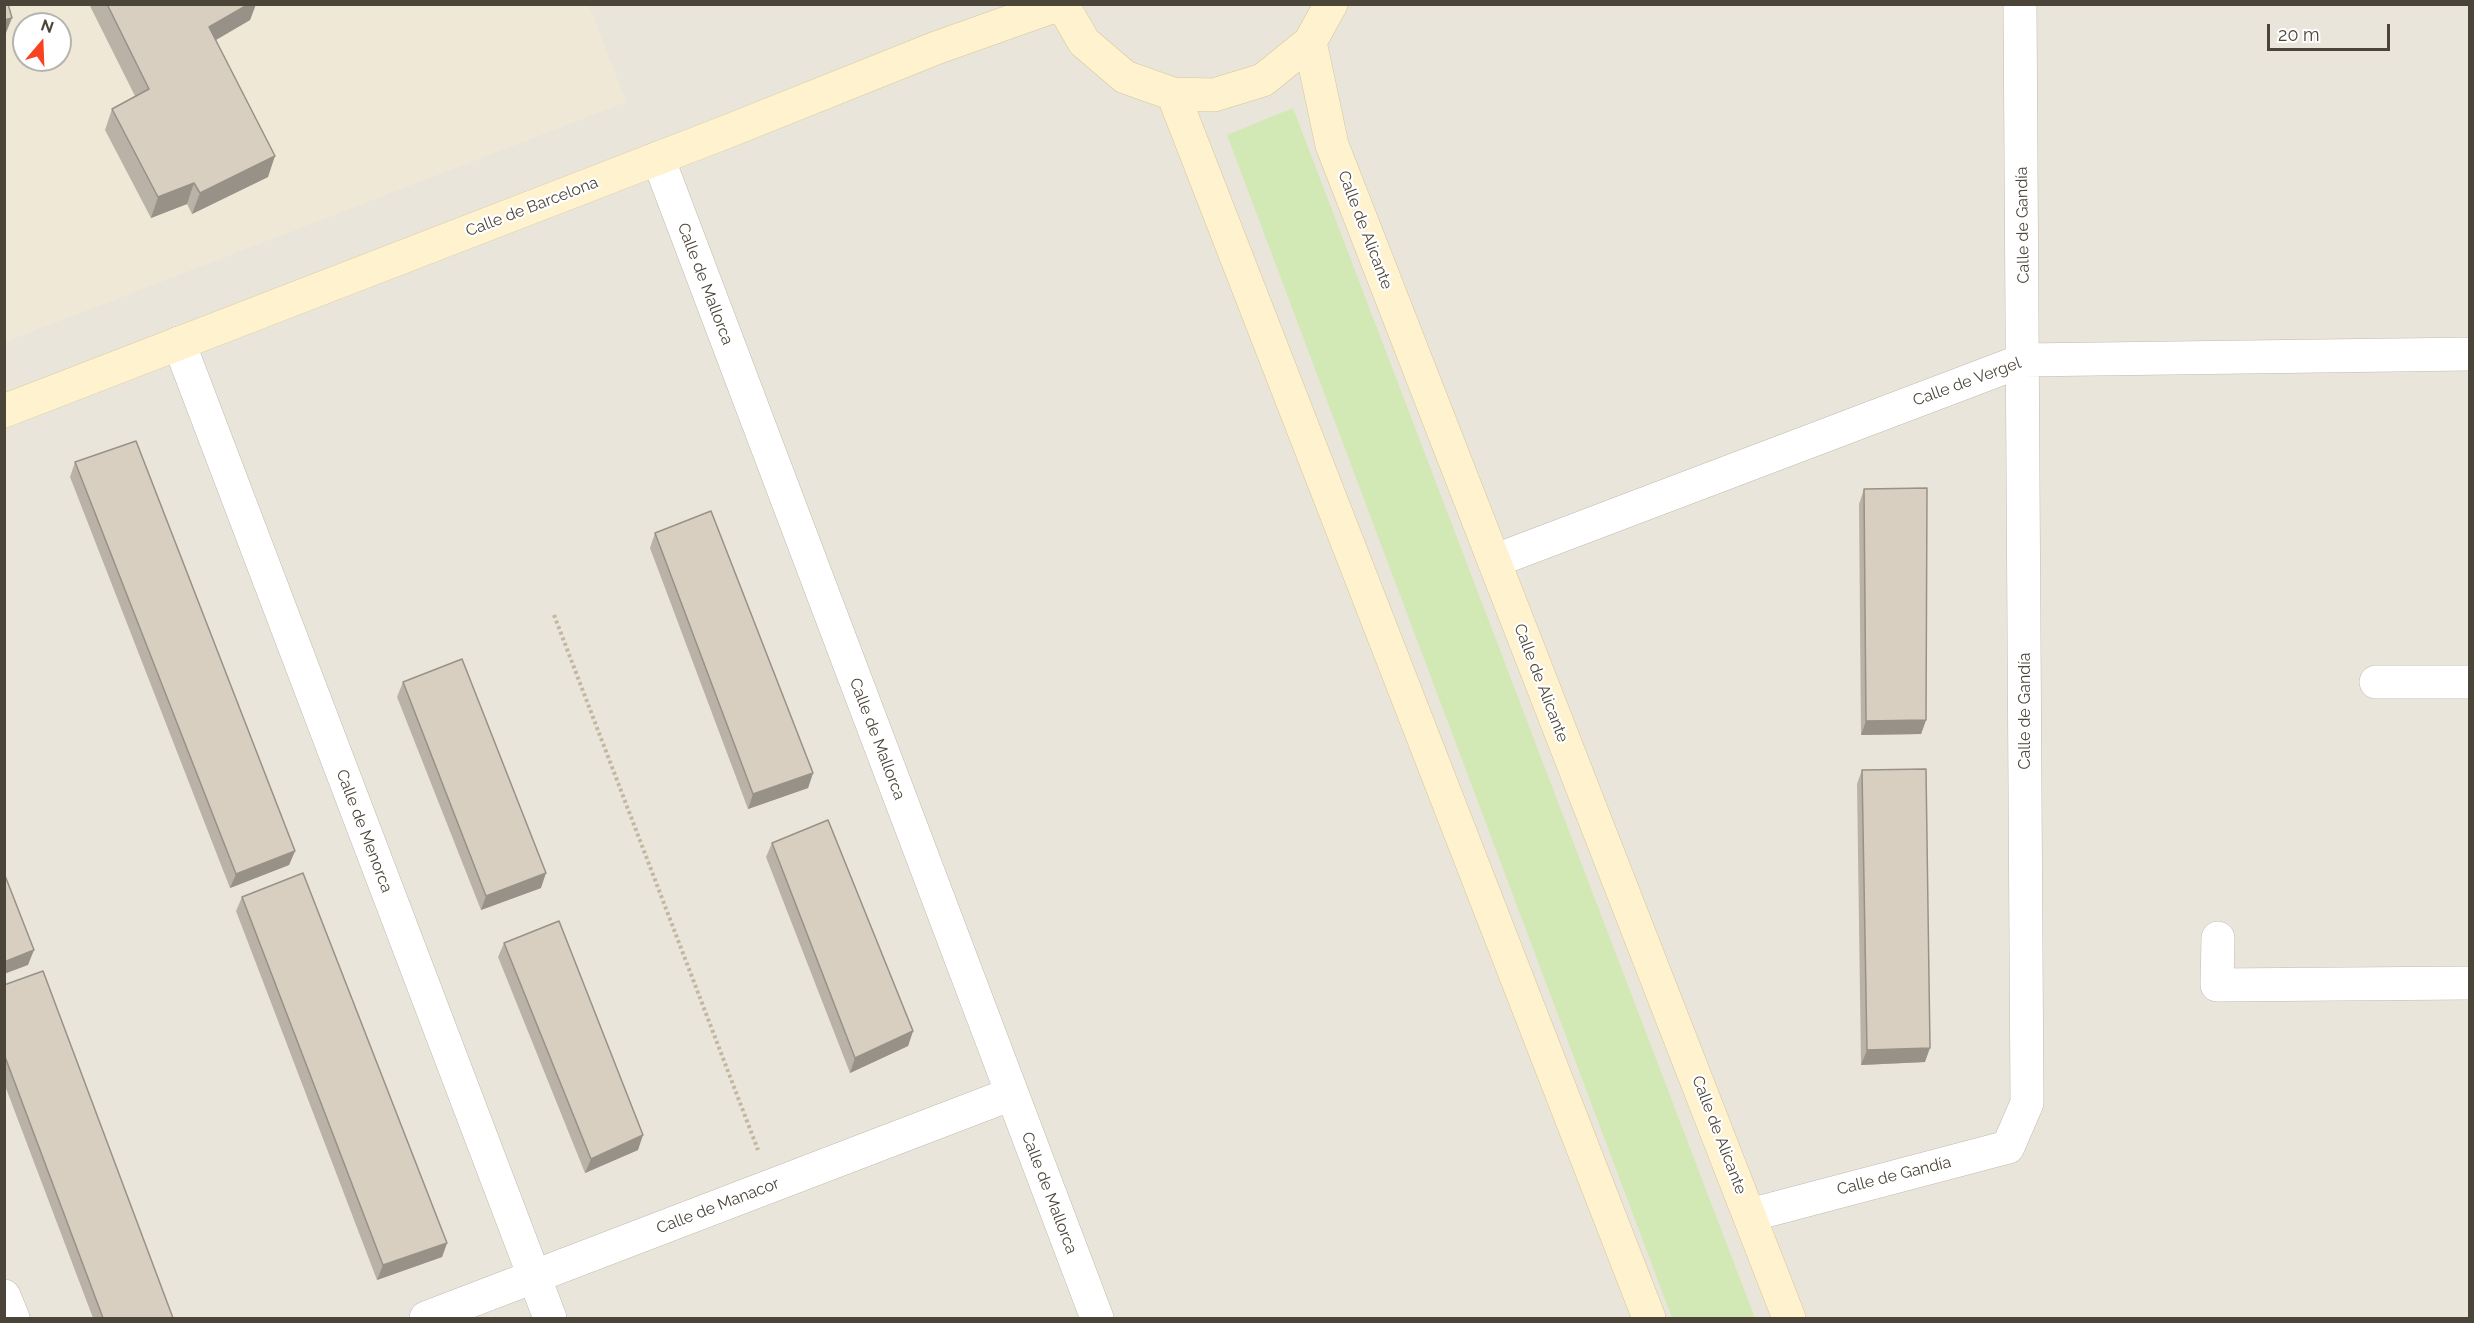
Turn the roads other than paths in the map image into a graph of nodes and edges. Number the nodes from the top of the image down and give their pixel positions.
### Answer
1 (1061, 4) edge
2 (1331, 4) edge
3 (2020, 4) edge
4 (1310, 42) junction
5 (1173, 94) junction
6 (658, 158) junction
7 (179, 344) junction
8 (2469, 354) edge
9 (2024, 360) junction
10 (4, 411) edge
11 (1494, 561) junction
12 (2376, 682) dead end
13 (2469, 682) edge
14 (2218, 938) dead end
15 (2469, 983) edge
16 (1011, 1094) junction
17 (1750, 1215) junction
18 (534, 1277) junction
19 (4, 1296) edge
20 (13, 1318) edge
21 (426, 1318) edge
22 (550, 1318) edge
23 (1097, 1318) edge
24 (1649, 1318) edge
25 (1789, 1318) edge

1 - 5 street
1 - 6 street, Calle de Barcelona
2 - 4 street
3 - 9 street, Calle de Gandía
4 - 5 street
4 - 11 street, Calle de Alicante
5 - 24 street
6 - 7 street, Calle de Barcelona
6 - 16 street, Calle de Mallorca
7 - 10 street, Calle de Barcelona
7 - 18 street, Calle de Menorca
8 - 9 street, Calle de Vergel
9 - 11 street, Calle de Vergel
9 - 17 street, Calle de Gandía
11 - 17 street, Calle de Alicante
12 - 13 street
14 - 15 street
16 - 18 street, Calle de Manacor
16 - 23 street, Calle de Mallorca
17 - 25 street, Calle de Alicante
18 - 21 street, Calle de Manacor
18 - 22 street, Calle de Menorca
19 - 20 street

